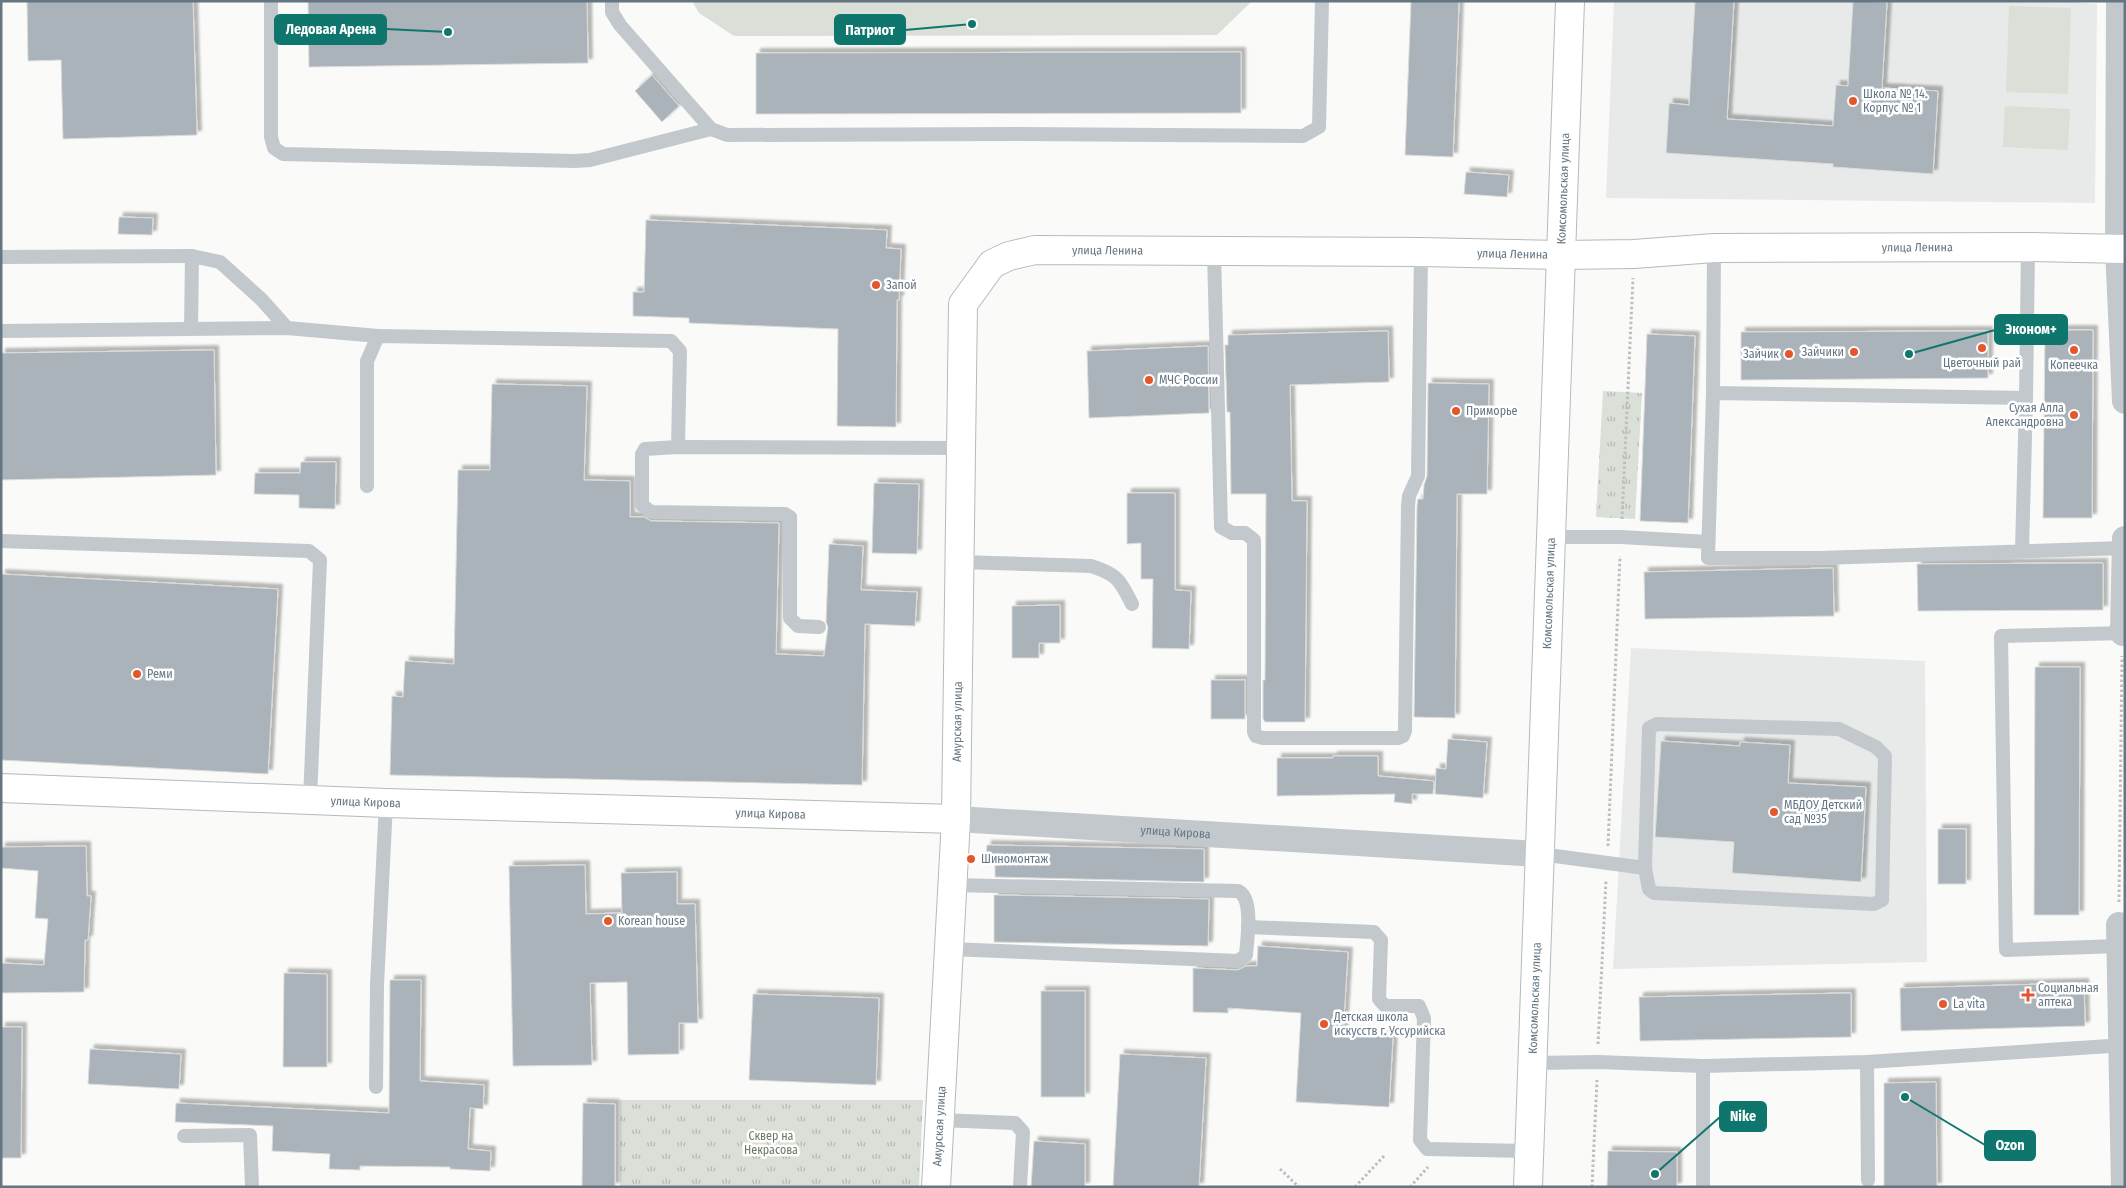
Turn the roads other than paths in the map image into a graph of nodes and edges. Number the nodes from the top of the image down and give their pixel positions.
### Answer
1 (271, 1) edge
2 (612, 1) edge
3 (1322, 1) edge
4 (1570, 1) edge
5 (2119, 1) edge
6 (2121, 37) edge
7 (711, 129) junction
8 (2028, 247) junction
9 (1714, 248) junction
10 (2122, 249) edge
11 (1214, 252) junction
12 (1421, 252) junction
13 (1562, 255) junction
14 (192, 256) junction
15 (1, 257) edge
16 (992, 264) joint
17 (287, 328) junction
18 (191, 329) junction
19 (1, 331) edge
20 (378, 336) junction
21 (1713, 393) junction
22 (2026, 398) junction
23 (2125, 401) edge
24 (678, 447) junction
25 (960, 448) junction
26 (367, 486) dead end
27 (1550, 537) junction
28 (2125, 539) edge
29 (1, 541) edge
30 (1708, 542) junction
31 (2125, 548) edge
32 (2022, 551) junction
33 (959, 562) junction
34 (1132, 604) dead end
35 (819, 627) dead end
36 (2124, 633) edge
37 (1, 788) edge
38 (310, 800) junction
39 (386, 803) junction
40 (956, 820) junction
41 (1540, 854) junction
42 (1645, 868) junction
43 (952, 885) junction
44 (1248, 927) junction
45 (949, 948) junction
46 (2120, 949) edge
47 (2123, 1045) edge
48 (1867, 1062) junction
49 (1534, 1063) junction
50 (1703, 1066) junction
51 (376, 1087) dead end
52 (2124, 1101) edge
53 (940, 1120) junction
54 (184, 1136) dead end
55 (1530, 1151) junction
56 (1868, 1180) dead end
57 (252, 1187) edge
58 (936, 1187) edge
59 (1020, 1187) edge
60 (1528, 1187) edge
61 (1703, 1187) edge
62 (2124, 1187) edge

1 - 7 lane
2 - 7 lane
3 - 7 lane
4 - 13 main road, Комсомольская улица
5 - 6 street
6 - 10 street
8 - 9 main road, улица Ленина
8 - 10 main road, улица Ленина
8 - 22 lane
9 - 13 main road, улица Ленина
9 - 21 lane
10 - 23 street
11 - 12 main road, улица Ленина
11 - 12 lane
11 - 16 main road, улица Ленина
12 - 13 main road, улица Ленина
13 - 27 main road, Комсомольская улица
14 - 15 lane
14 - 17 lane
14 - 18 lane
16 - 25 main road, Амурская улица
17 - 18 lane
17 - 20 lane
18 - 19 lane
20 - 24 lane
20 - 26 lane
21 - 22 lane
21 - 30 lane
22 - 32 lane
24 - 25 lane
24 - 35 lane
25 - 33 main road, Амурская улица
27 - 30 lane
27 - 41 main road, Комсомольская улица
28 - 31 street
29 - 38 lane
30 - 32 lane
31 - 32 lane
31 - 36 street
33 - 34 lane
33 - 40 main road, Амурская улица
36 - 46 lane
37 - 38 main road, улица Кирова
38 - 39 main road, улица Кирова
39 - 40 main road, улица Кирова
39 - 51 lane
40 - 41 street, улица Кирова
40 - 43 main road, Амурская улица
41 - 42 lane
41 - 49 main road, Комсомольская улица
42 - 42 lane
43 - 44 lane
43 - 45 main road, Амурская улица
44 - 45 lane
44 - 55 lane
45 - 53 main road, Амурская улица
46 - 47 street
47 - 48 lane
47 - 52 street
48 - 50 lane
48 - 56 lane
49 - 50 lane
49 - 55 main road, Комсомольская улица
50 - 61 lane
52 - 62 street
53 - 58 main road, Амурская улица
53 - 59 lane
54 - 57 lane
55 - 60 main road, Комсомольская улица

